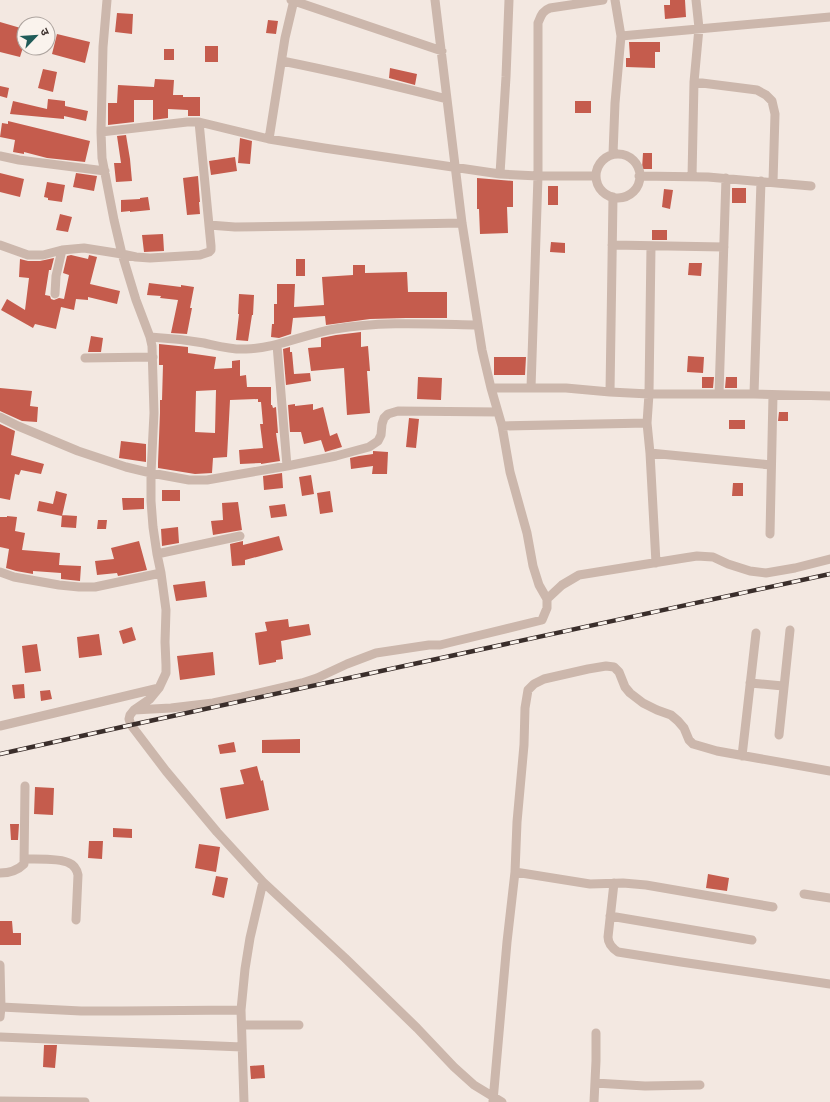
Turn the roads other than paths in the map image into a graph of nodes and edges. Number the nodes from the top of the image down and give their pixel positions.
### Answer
1 (107, 0) edge
2 (435, 0) edge
3 (509, 0) edge
4 (603, 0) edge
5 (615, 0) edge
6 (696, 0) edge
7 (293, 1) edge
8 (830, 17) edge
9 (699, 28) junction
10 (621, 36) junction
11 (442, 51) junction
12 (282, 61) junction
13 (694, 82) junction
14 (447, 99) junction
15 (199, 122) junction
16 (101, 132) junction
17 (269, 139) junction
18 (613, 154) junction
19 (0, 156) edge
20 (456, 168) junction
21 (105, 171) junction
22 (500, 174) junction
23 (538, 176) junction
24 (596, 176) junction
25 (639, 176) junction
26 (692, 177) junction
27 (726, 178) junction
28 (761, 181) junction
29 (773, 182) junction
30 (811, 186) dead end
31 (613, 197) junction
32 (462, 223) junction
33 (209, 226) junction
34 (0, 245) edge
35 (612, 245) junction
36 (652, 246) junction
37 (724, 247) junction
38 (62, 250) junction
39 (122, 254) junction
40 (55, 294) dead end
41 (478, 325) junction
42 (150, 337) junction
43 (277, 345) junction
44 (153, 357) junction
45 (85, 358) dead end
46 (491, 388) junction
47 (531, 388) junction
48 (610, 392) junction
49 (649, 394) junction
50 (719, 394) junction
51 (754, 394) junction
52 (773, 394) junction
53 (830, 396) edge
54 (498, 412) junction
55 (0, 417) edge
56 (648, 423) junction
57 (502, 426) junction
58 (650, 453) junction
59 (771, 465) junction
60 (287, 466) junction
61 (151, 473) junction
62 (770, 534) dead end
63 (240, 536) dead end
64 (157, 554) junction
65 (830, 559) edge
66 (656, 563) junction
67 (0, 573) edge
68 (161, 573) junction
69 (547, 600) junction
70 (790, 630) dead end
71 (756, 633) dead end
72 (750, 683) junction
73 (783, 686) junction
74 (159, 688) junction
75 (134, 710) junction
76 (0, 726) edge
77 (779, 735) dead end
78 (742, 756) junction
79 (830, 771) edge
80 (25, 786) dead end
81 (25, 859) junction
82 (515, 872) junction
83 (0, 873) edge
84 (263, 882) junction
85 (614, 883) junction
86 (804, 894) dead end
87 (830, 898) edge
88 (773, 907) dead end
89 (610, 916) junction
90 (76, 920) dead end
91 (752, 940) dead end
92 (0, 965) edge
93 (0, 982) edge
94 (830, 984) edge
95 (241, 1010) junction
96 (0, 1012) edge
97 (242, 1025) junction
98 (298, 1025) dead end
99 (596, 1033) dead end
100 (0, 1037) edge
101 (242, 1047) junction
102 (595, 1083) junction
103 (700, 1085) dead end
104 (493, 1099) edge
105 (0, 1101) edge
106 (85, 1102) edge
107 (244, 1102) edge
108 (502, 1102) edge
109 (594, 1102) edge

1 - 16 street
2 - 11 street
3 - 22 street
4 - 23 street
5 - 10 street
6 - 9 street
7 - 11 street
7 - 12 street
8 - 9 street
9 - 10 street
9 - 13 street
10 - 18 street
11 - 14 street
12 - 14 street
12 - 17 street
13 - 26 street
13 - 29 street
14 - 20 street
15 - 16 street
15 - 17 street
15 - 33 street
16 - 21 street
17 - 20 street
18 - 24 street
18 - 25 street
19 - 21 street
20 - 22 street
20 - 32 street
21 - 39 street
22 - 23 street
23 - 24 street
23 - 47 street
24 - 31 street
25 - 26 street
25 - 31 street
26 - 27 street
27 - 28 street
27 - 37 street
28 - 29 street
28 - 51 street
29 - 30 street
31 - 35 street
32 - 33 street
32 - 41 street
33 - 39 street
34 - 38 street
35 - 36 street
35 - 48 street
36 - 37 street
36 - 49 street
37 - 50 street
38 - 39 street
38 - 40 street
39 - 42 street
41 - 43 street
41 - 46 street
42 - 43 street
42 - 44 street
43 - 60 street
44 - 45 street
44 - 61 street
46 - 47 street
46 - 54 street
47 - 48 street
48 - 49 street
49 - 50 street
49 - 56 street
50 - 51 street
51 - 52 street
52 - 53 street
52 - 59 street
54 - 57 street
54 - 60 street
55 - 61 street
56 - 57 street
56 - 58 street
57 - 69 street
58 - 59 street
58 - 66 street
59 - 62 street
60 - 61 street
61 - 64 street
63 - 64 street
64 - 68 street
65 - 66 street
66 - 69 street
67 - 68 street
68 - 74 street
69 - 75 street
70 - 73 street
71 - 72 street
72 - 73 street
72 - 78 street
73 - 77 street
74 - 75 street
74 - 76 street
75 - 84 street
78 - 79 street
78 - 82 street
80 - 81 street
81 - 83 street
81 - 90 street
82 - 85 street
82 - 104 street
84 - 95 street
84 - 104 street
85 - 88 street
85 - 89 street
86 - 87 street
89 - 91 street
89 - 94 street
92 - 93 street
93 - 96 street
95 - 96 street
95 - 97 street
97 - 98 street
97 - 101 street
99 - 102 street
100 - 101 street
101 - 107 street
102 - 103 street
102 - 109 street
104 - 108 street
105 - 106 street

